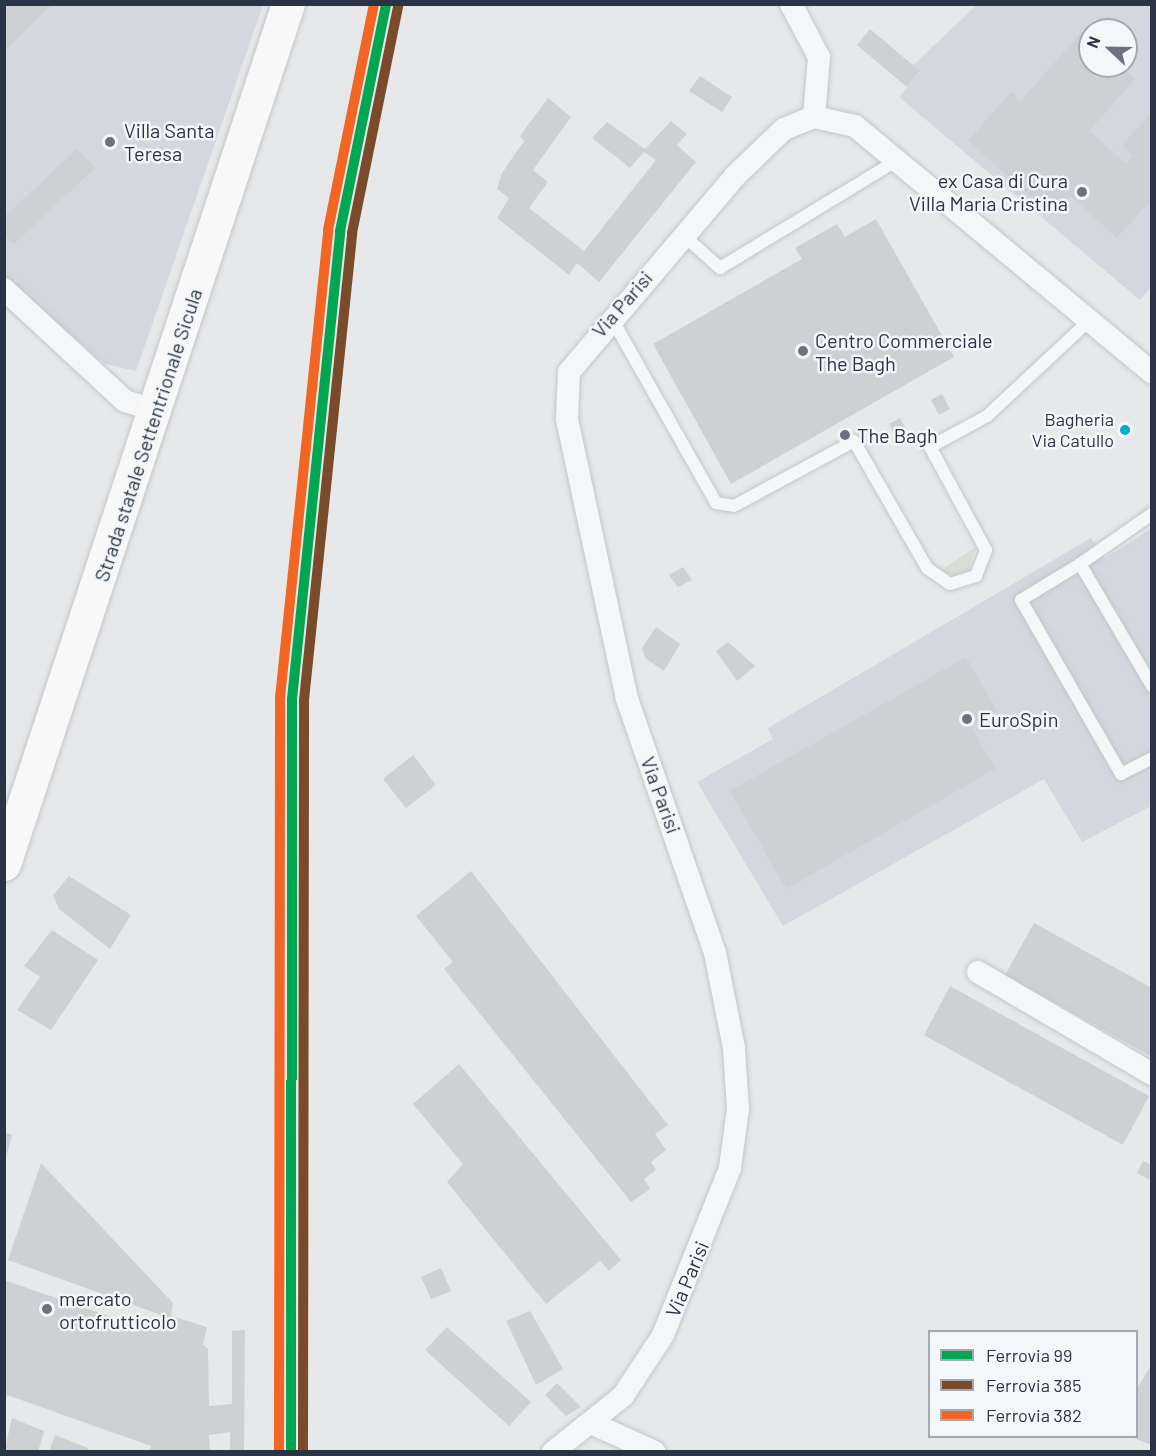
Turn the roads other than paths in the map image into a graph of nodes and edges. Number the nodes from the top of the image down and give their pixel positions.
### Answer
1 (288, 4) edge
2 (791, 4) edge
3 (814, 117) junction
4 (896, 161) junction
5 (683, 235) junction
6 (4, 289) edge
7 (610, 317) junction
8 (1089, 321) junction
9 (1152, 373) edge
10 (157, 411) junction
11 (1152, 514) edge
12 (1080, 564) junction
13 (1152, 686) edge
14 (1152, 758) edge
15 (4, 864) edge
16 (978, 972) dead end
17 (1152, 1074) edge
18 (591, 1423) junction
19 (553, 1452) edge
20 (655, 1452) edge

1 - 10 main road, Strada statale Settentrionale Sicula
2 - 3 street
3 - 4 street
3 - 5 street, Via Parisi
4 - 5 lane
4 - 8 street
5 - 7 street, Via Parisi
6 - 10 street
7 - 8 lane
7 - 18 street, Via Parisi
8 - 9 street
10 - 15 main road, Strada statale Settentrionale Sicula
11 - 12 lane
12 - 13 lane
12 - 14 lane
16 - 17 street
18 - 19 street, Via Parisi
18 - 20 street

